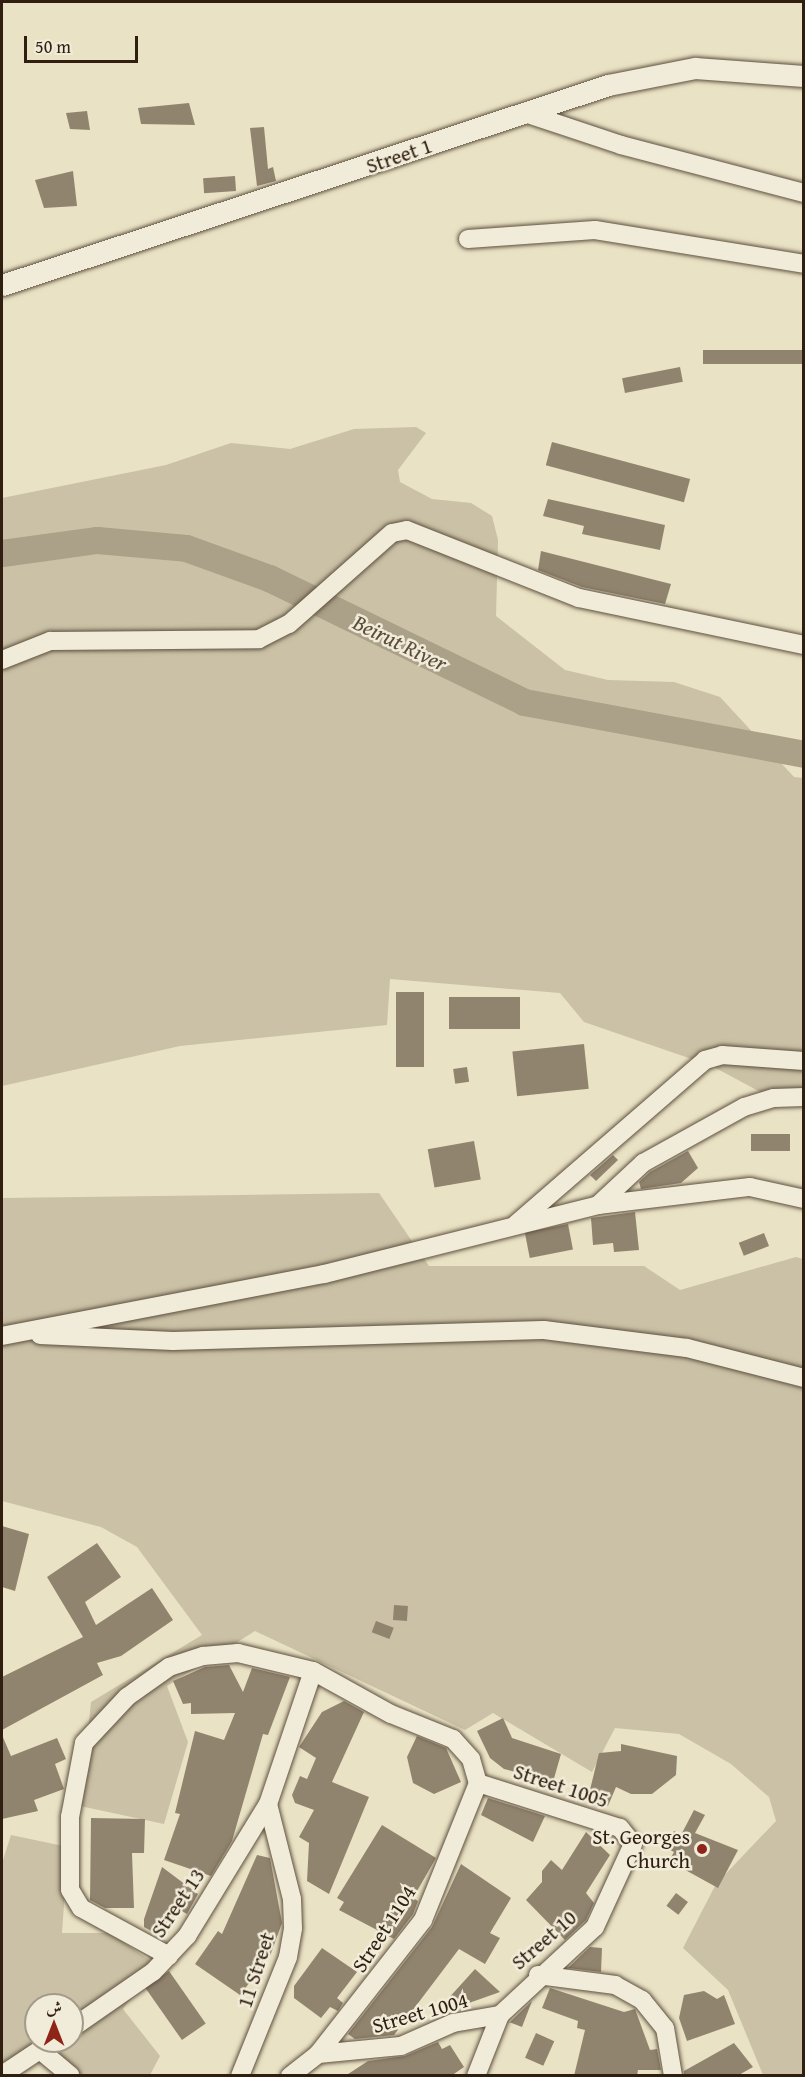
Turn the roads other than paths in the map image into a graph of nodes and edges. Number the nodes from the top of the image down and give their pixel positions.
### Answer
1 (804, 76) edge
2 (525, 113) junction
3 (804, 193) edge
4 (468, 239) dead end
5 (804, 264) edge
6 (2, 285) edge
7 (804, 645) edge
8 (2, 660) edge
9 (804, 1061) edge
10 (804, 1097) edge
11 (804, 1199) edge
12 (598, 1205) junction
13 (515, 1226) junction
14 (9, 1335) edge
15 (804, 1378) edge
16 (313, 1671) junction
17 (478, 1783) junction
18 (268, 1804) junction
19 (629, 1835) joint
20 (169, 1956) junction
21 (538, 1975) junction
22 (500, 2015) junction
23 (84, 2019) edge
24 (34, 2053) edge
25 (52, 2053) edge
26 (318, 2054) junction
27 (2, 2075) edge
28 (71, 2076) edge
29 (240, 2076) edge
30 (290, 2076) edge
31 (476, 2076) edge
32 (673, 2076) edge

1 - 2 street, Street 1
2 - 3 street
2 - 6 street, Street 1
4 - 5 street
7 - 8 street
9 - 13 street
10 - 12 street
11 - 12 street
12 - 13 street
13 - 14 street
14 - 15 street
16 - 17 street
16 - 18 street, Street 13
16 - 20 street
17 - 19 street, Street 1005
17 - 26 street, Street 1104
18 - 20 street, Street 13
18 - 29 street, 11 Street
19 - 21 street, Street 10
20 - 23 street, Street 13
21 - 22 street, Street 10
21 - 32 street
22 - 26 street, Street 1004
22 - 31 street, Street 10
24 - 27 street
25 - 28 street
26 - 30 street, Street 1104

